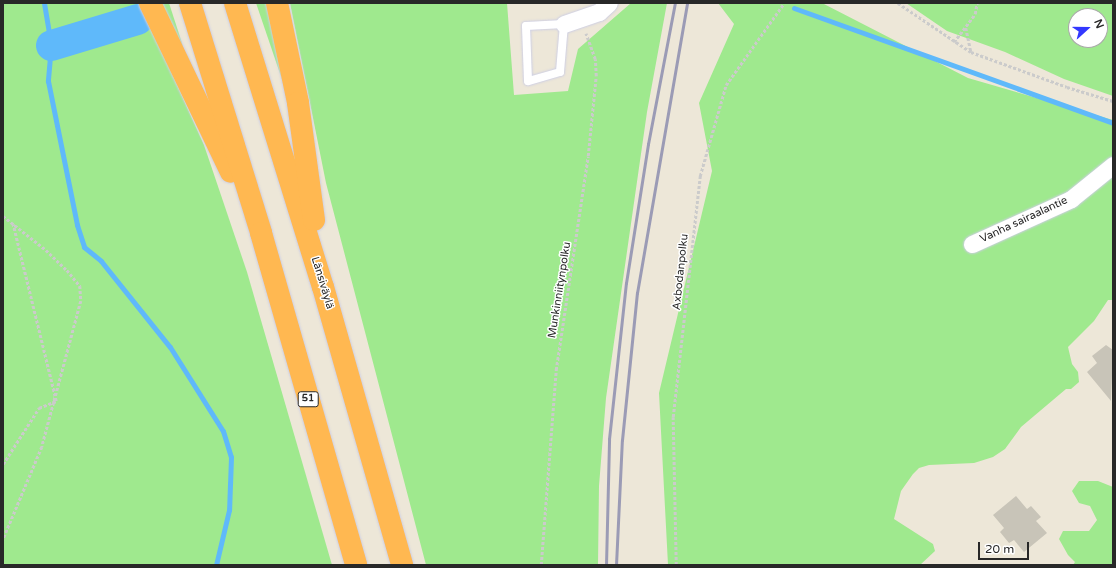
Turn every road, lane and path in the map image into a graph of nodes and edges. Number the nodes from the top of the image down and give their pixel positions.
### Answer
1 (150, 3) edge
2 (190, 3) edge
3 (235, 3) edge
4 (277, 3) edge
5 (609, 3) edge
6 (784, 3) edge
7 (898, 3) edge
8 (977, 3) edge
9 (581, 20) junction
10 (564, 24) junction
11 (966, 28) junction
12 (954, 42) junction
13 (971, 52) junction
14 (1113, 101) edge
15 (1113, 165) edge
16 (3, 216) edge
17 (13, 224) junction
18 (260, 233) junction
19 (972, 244) dead end
20 (323, 287) junction
21 (56, 401) junction
22 (3, 464) edge
23 (3, 540) edge
24 (356, 565) edge
25 (402, 565) edge
26 (541, 565) edge
27 (676, 565) edge

1 - 18 highway
2 - 18 highway, 51
3 - 20 highway, Länsiväylä
4 - 20 highway
5 - 9 street
6 - 27 path, Axbodanpolku
7 - 12 path
8 - 11 path
9 - 10 street
9 - 26 path, Munkinniitynpolku
10 - 10 lane
11 - 12 path
11 - 13 path
12 - 13 path
13 - 14 path
15 - 19 street, Vanha sairaalantie
16 - 17 path
17 - 21 path
17 - 21 path
18 - 24 highway, 51
20 - 25 highway, Länsiväylä
21 - 22 path
21 - 23 path

